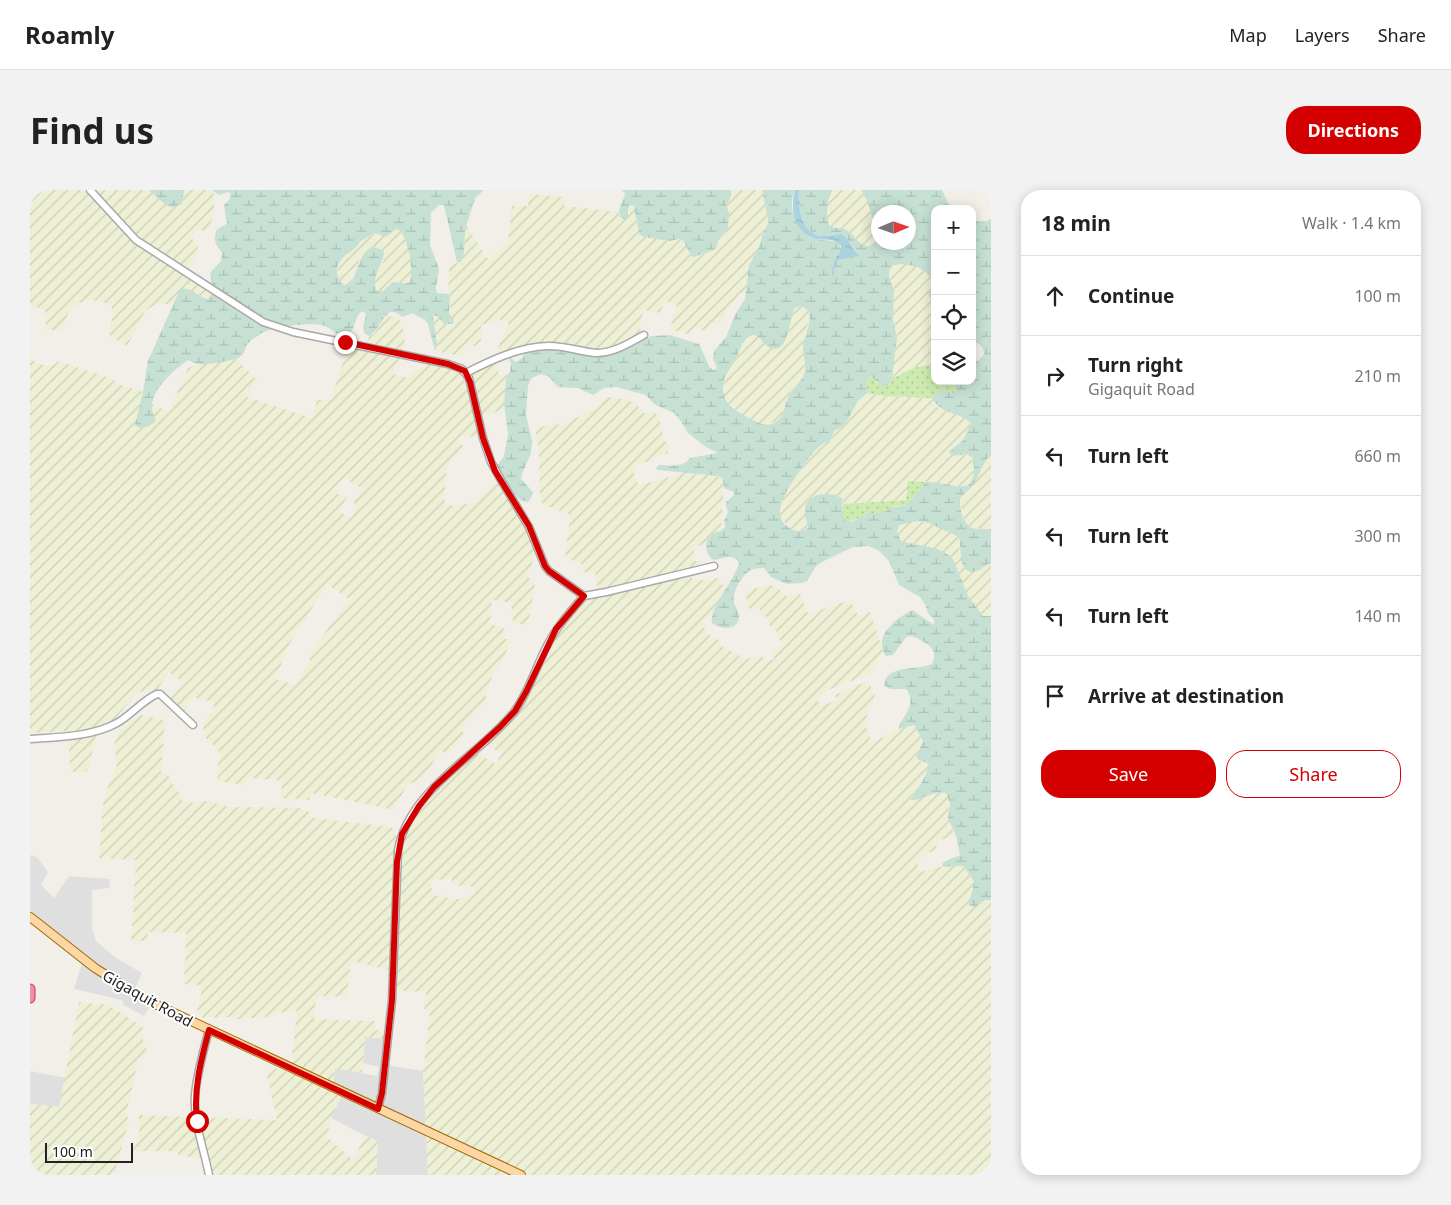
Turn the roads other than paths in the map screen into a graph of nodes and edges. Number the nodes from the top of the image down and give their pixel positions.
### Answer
1 (90, 190) edge
2 (644, 335) dead end
3 (466, 373) junction
4 (714, 566) dead end
5 (584, 596) junction
6 (193, 725) dead end
7 (30, 739) edge
8 (30, 917) edge
9 (30, 989) edge
10 (30, 998) edge
11 (209, 1030) junction
12 (378, 1109) junction
13 (991, 1170) edge
14 (209, 1175) edge
15 (521, 1175) edge
16 (990, 1175) edge

1 - 3 street
2 - 3 street
3 - 5 street
4 - 5 street
5 - 12 street
6 - 7 street
8 - 11 main road, Gigaquit Road
9 - 10 highway
11 - 12 main road, Gigaquit Road
11 - 14 street
12 - 15 main road, Gigaquit Road
13 - 16 street

